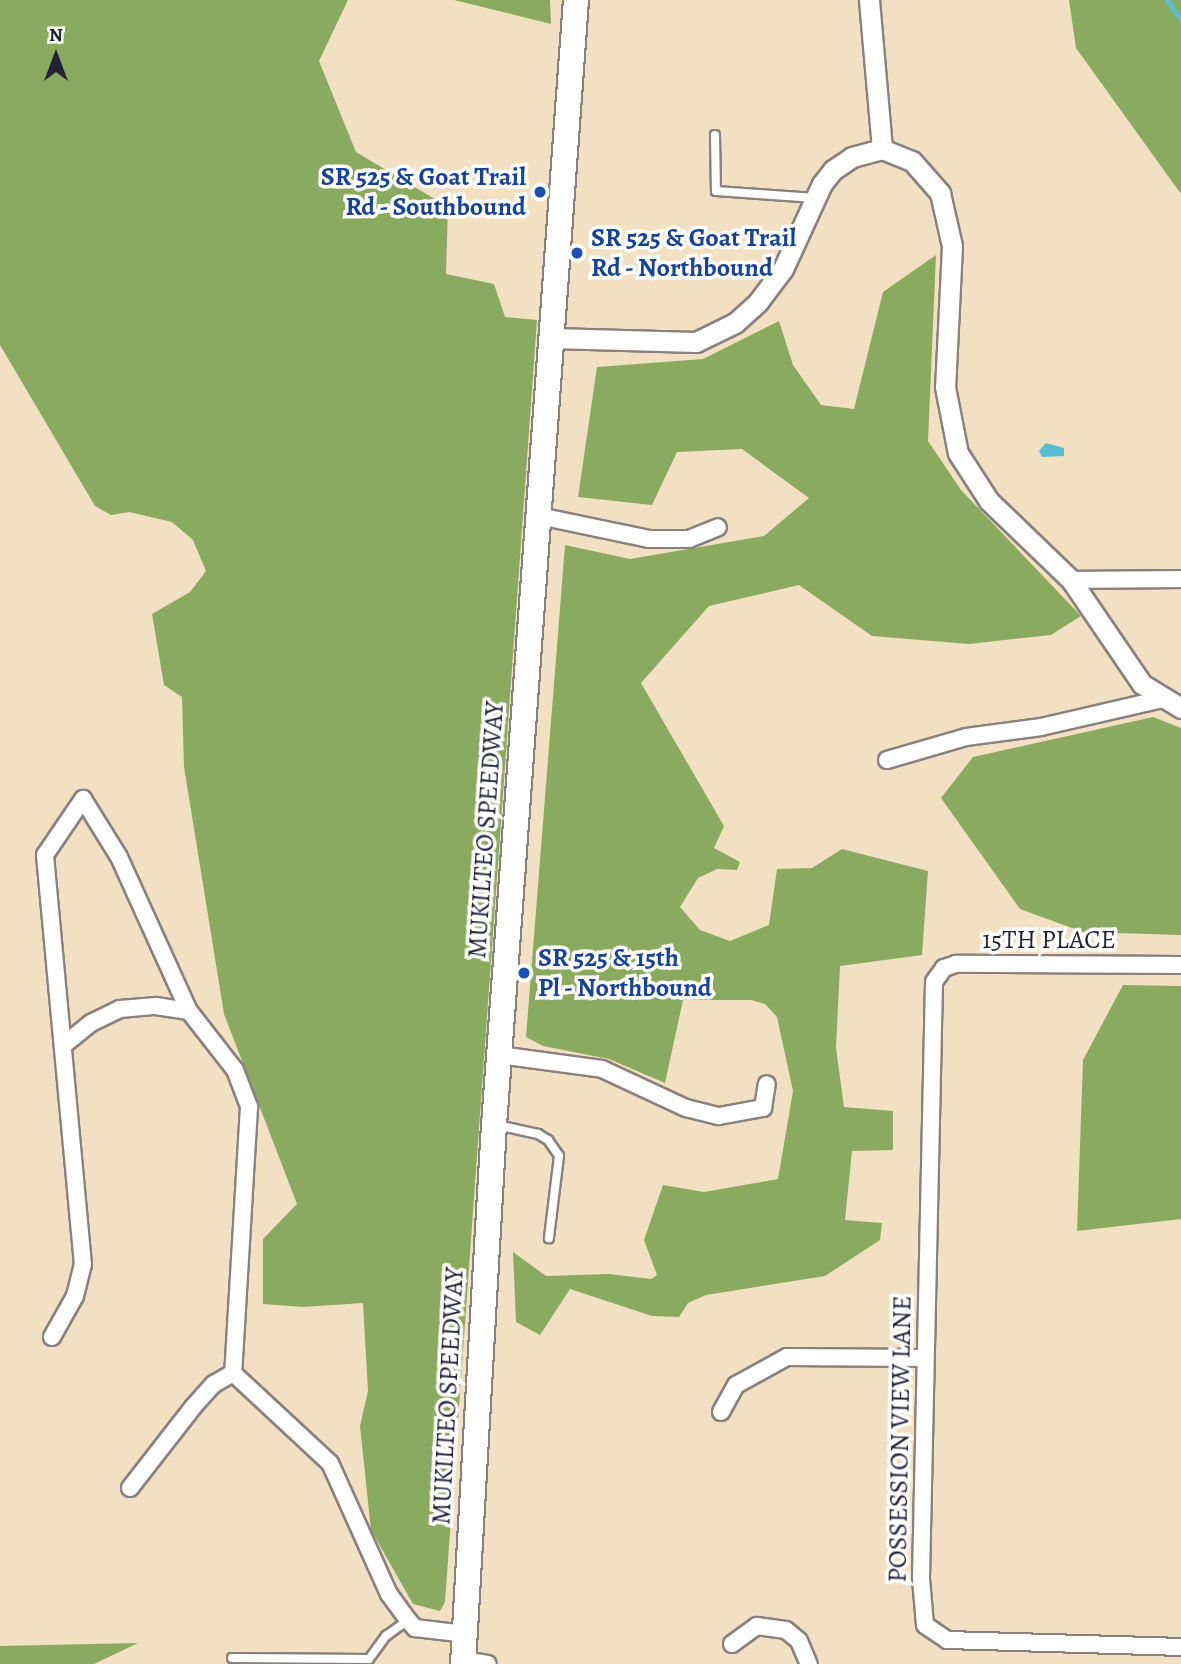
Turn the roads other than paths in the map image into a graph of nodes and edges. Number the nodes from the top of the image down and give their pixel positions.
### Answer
1 (576, 0) edge
2 (869, 0) edge
3 (715, 135) dead end
4 (882, 149) junction
5 (815, 198) junction
6 (552, 338) junction
7 (539, 516) junction
8 (718, 527) dead end
9 (1181, 579) edge
10 (1071, 580) junction
11 (1162, 699) junction
12 (1181, 708) edge
13 (887, 760) dead end
14 (1181, 965) edge
15 (931, 992) joint
16 (189, 1012) junction
17 (65, 1044) junction
18 (499, 1055) junction
19 (767, 1084) dead end
20 (494, 1125) junction
21 (549, 1238) dead end
22 (52, 1337) dead end
23 (924, 1358) junction
24 (233, 1373) junction
25 (721, 1412) dead end
26 (130, 1488) dead end
27 (408, 1620) junction
28 (465, 1634) junction
29 (732, 1644) dead end
30 (1181, 1647) edge
31 (232, 1658) dead end
32 (463, 1662) edge
33 (488, 1664) edge
34 (809, 1664) edge

1 - 6 main road, MUKILTEO SPEEDWAY
2 - 4 street
3 - 5 lane
4 - 5 street
4 - 10 street
5 - 6 street
6 - 7 main road, MUKILTEO SPEEDWAY
7 - 8 street
7 - 18 main road, MUKILTEO SPEEDWAY
9 - 10 street
10 - 11 street
11 - 12 street
11 - 13 street
14 - 15 street, 15TH PLACE
15 - 23 street, POSSESSION VIEW LANE
16 - 17 street
16 - 17 street
16 - 24 street
17 - 22 street
18 - 19 street
18 - 20 main road, MUKILTEO SPEEDWAY
20 - 21 lane
20 - 28 main road, MUKILTEO SPEEDWAY
23 - 25 street
23 - 30 street, POSSESSION VIEW LANE
24 - 26 street
24 - 27 street
27 - 28 street
27 - 31 lane
28 - 32 main road, MUKILTEO SPEEDWAY
29 - 34 street
32 - 33 street

